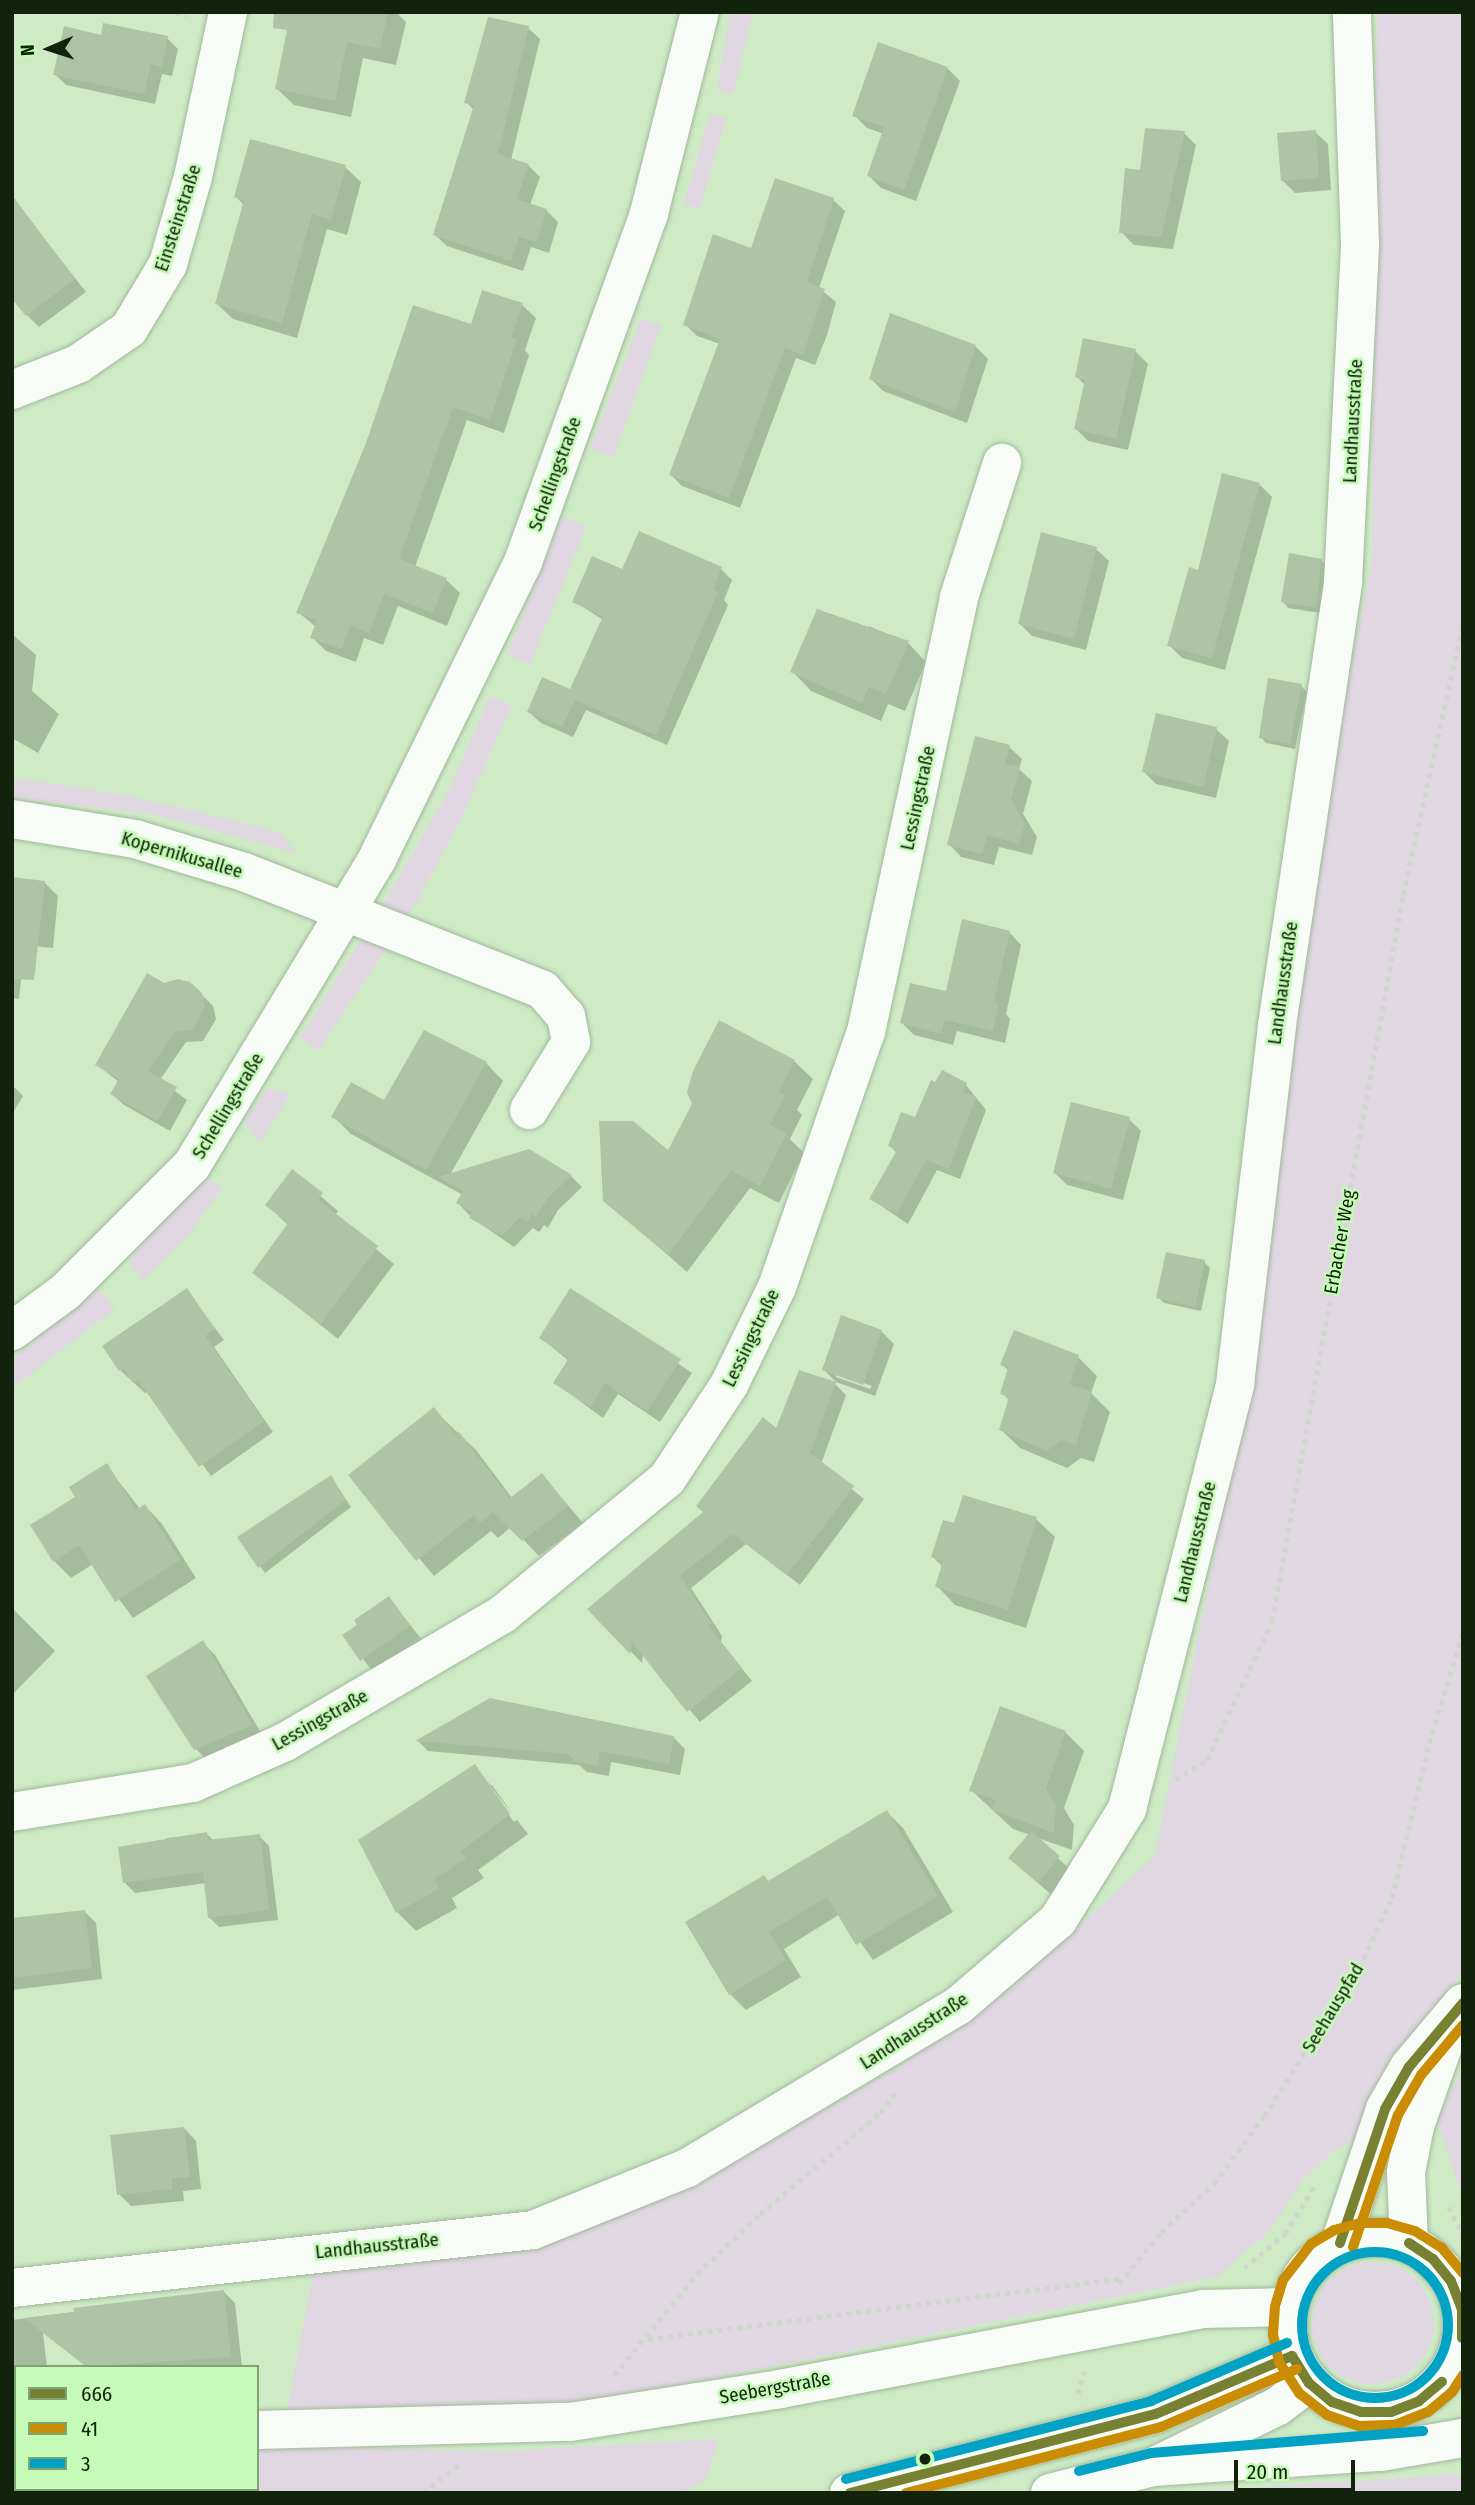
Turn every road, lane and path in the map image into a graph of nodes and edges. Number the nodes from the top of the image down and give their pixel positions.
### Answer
1 (228, 12) edge
2 (700, 12) edge
3 (1352, 12) edge
4 (12, 390) edge
5 (1002, 463) dead end
6 (1463, 621) edge
7 (12, 819) edge
8 (347, 910) junction
9 (529, 1110) dead end
10 (12, 1331) edge
11 (1463, 1632) edge
12 (1126, 1809) junction
13 (12, 1812) edge
14 (1458, 2011) edge
15 (903, 2081) dead end
16 (1340, 2243) junction
17 (1409, 2243) junction
18 (1123, 2278) junction
19 (12, 2288) edge
20 (1289, 2307) junction
21 (1093, 2326) junction
22 (1462, 2338) edge
23 (1301, 2369) junction
24 (1452, 2384) edge
25 (259, 2430) edge
26 (1463, 2438) edge
27 (1153, 2467) junction
28 (849, 2493) edge
29 (1050, 2493) edge

1 - 4 street, Einsteinstraße
2 - 8 street, Schellingstraße
3 - 12 street, Landhausstraße
5 - 13 street, Lessingstraße
6 - 12 path, Erbacher Weg
7 - 8 street, Kopernikusallee
8 - 9 street
8 - 10 street, Schellingstraße
11 - 18 path, Seehauspfad
12 - 19 street, Landhausstraße
14 - 16 street
14 - 17 street
15 - 18 path
16 - 17 street
16 - 20 street
17 - 22 street
18 - 21 path, Seehauspfad
20 - 21 street, Seebergstraße
20 - 23 street
21 - 25 street, Seebergstraße
22 - 24 street
23 - 24 street
23 - 27 street
23 - 28 street
26 - 27 street
27 - 29 street

